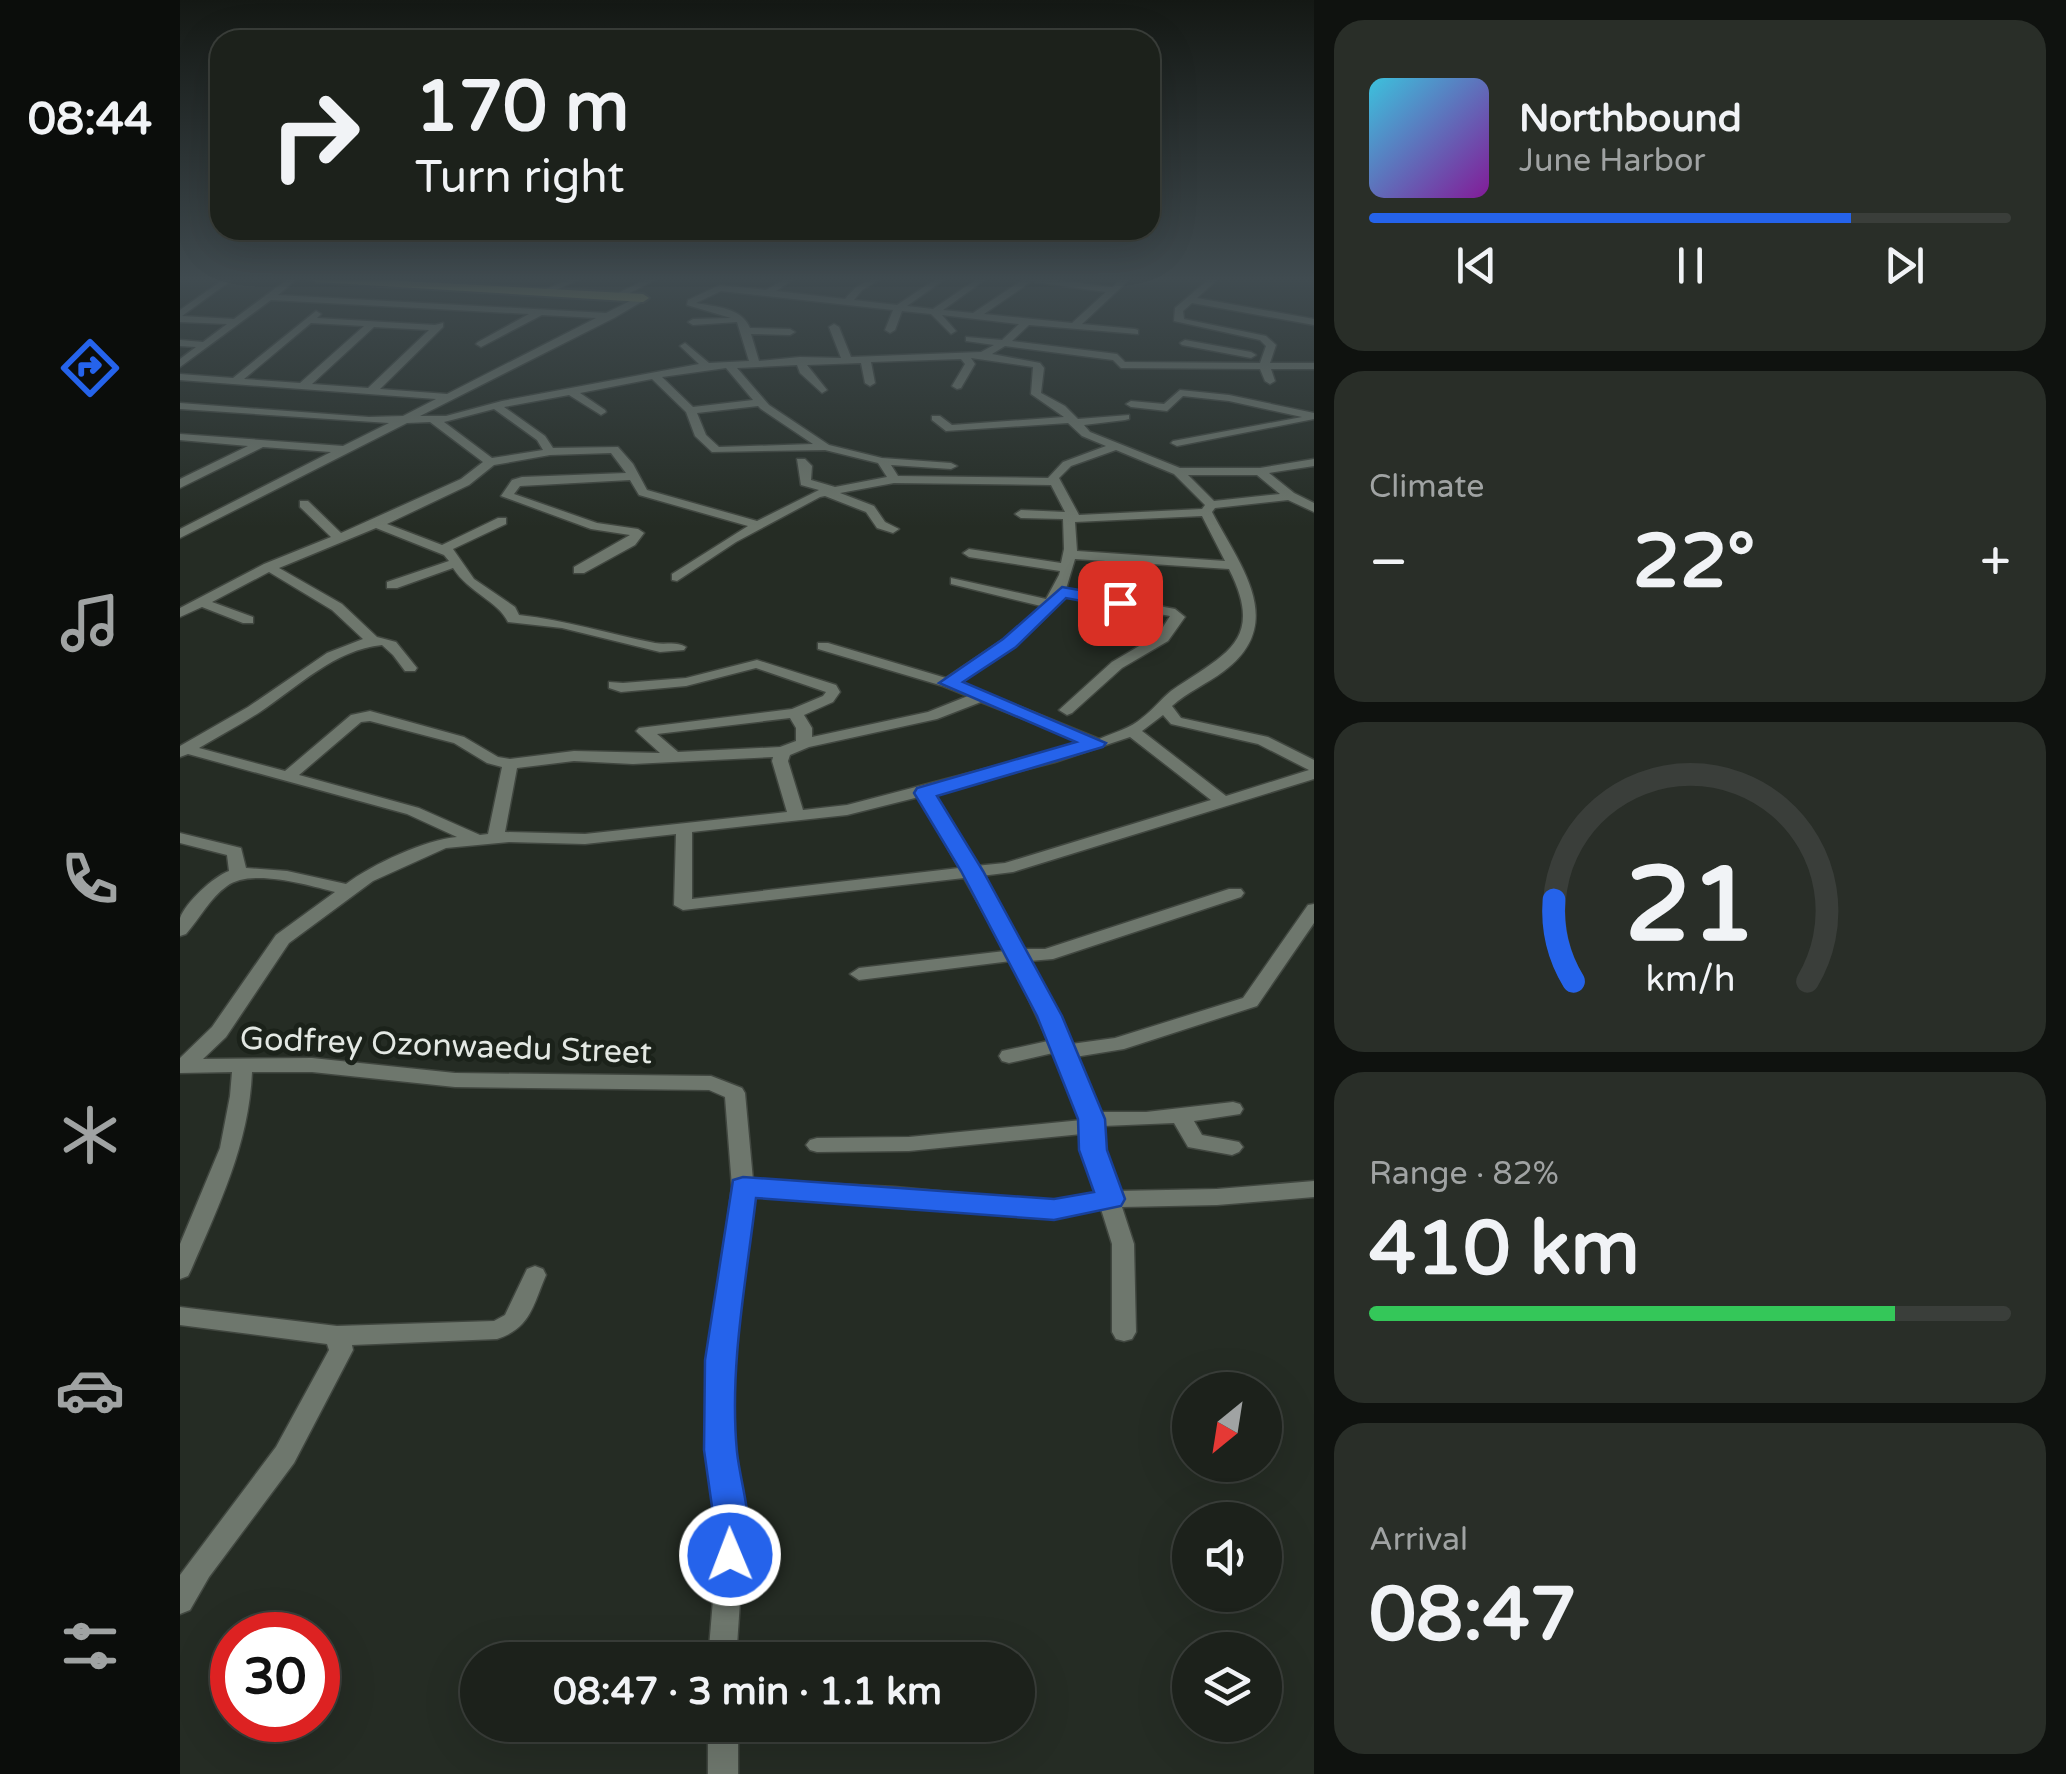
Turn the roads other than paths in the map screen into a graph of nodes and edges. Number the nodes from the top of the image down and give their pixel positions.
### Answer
1 (258, 362) edge
2 (330, 362) edge
3 (401, 362) edge
4 (520, 362) edge
5 (702, 362) edge
6 (747, 362) edge
7 (801, 362) edge
8 (866, 362) edge
9 (971, 362) edge
10 (1014, 362) edge
11 (1120, 362) edge
12 (1261, 362) edge
13 (1265, 362) edge
14 (1280, 362) edge
15 (728, 364) junction
16 (707, 366) junction
17 (1314, 366) edge
18 (653, 374) junction
19 (1226, 376) junction
20 (180, 377) edge
21 (234, 381) junction
22 (1270, 381) dead end
23 (870, 383) dead end
24 (304, 385) junction
25 (958, 386) dead end
26 (371, 390) junction
27 (822, 390) dead end
28 (570, 391) junction
29 (450, 397) junction
30 (761, 402) junction
31 (1243, 402) junction
32 (1131, 404) dead end
33 (180, 406) edge
34 (496, 406) junction
35 (691, 411) junction
36 (600, 412) dead end
37 (1125, 417) dead end
38 (1314, 417) edge
39 (431, 418) junction
40 (936, 418) dead end
41 (408, 420) junction
42 (1071, 422) junction
43 (180, 438) edge
44 (262, 443) junction
45 (1177, 443) dead end
46 (1117, 446) junction
47 (824, 447) junction
48 (346, 450) junction
49 (550, 452) junction
50 (882, 461) junction
51 (490, 462) junction
52 (801, 462) dead end
53 (1314, 462) edge
54 (950, 466) dead end
55 (1260, 471) junction
56 (1178, 472) junction
57 (632, 476) junction
58 (894, 479) junction
59 (1054, 482) junction
60 (180, 484) edge
61 (830, 491) junction
62 (1290, 496) junction
63 (304, 504) dead end
64 (1314, 508) edge
65 (1208, 509) junction
66 (1022, 514) dead end
67 (1071, 518) junction
68 (502, 522) dead end
69 (376, 524) junction
70 (759, 525) junction
71 (893, 528) dead end
72 (180, 534) edge
73 (340, 539) junction
74 (443, 549) junction
75 (970, 553) dead end
76 (1070, 562) junction
77 (457, 563) junction
78 (268, 566) junction
79 (1233, 566) junction
80 (579, 570) dead end
81 (677, 577) dead end
82 (956, 581) dead end
83 (392, 585) dead end
84 (1062, 592) junction
85 (200, 602) junction
86 (1050, 604) junction
87 (180, 613) edge
88 (248, 620) dead end
89 (374, 642) junction
90 (823, 646) dead end
91 (679, 647) dead end
92 (410, 668) dead end
93 (948, 683) junction
94 (614, 685) dead end
95 (980, 697) junction
96 (1165, 708) junction
97 (1067, 710) dead end
98 (795, 713) junction
99 (1132, 731) junction
100 (804, 743) junction
101 (1096, 743) junction
102 (183, 750) edge
103 (783, 752) junction
104 (674, 757) junction
105 (510, 764) junction
106 (1314, 770) edge
107 (286, 778) junction
108 (925, 793) junction
109 (1224, 802) junction
110 (798, 817) junction
111 (442, 822) junction
112 (684, 826) junction
113 (180, 838) edge
114 (496, 838) junction
115 (476, 839) junction
116 (442, 843) junction
117 (972, 871) junction
118 (238, 874) junction
119 (348, 890) junction
120 (1235, 893) dead end
121 (1314, 909) edge
122 (180, 930) edge
123 (1015, 955) junction
124 (859, 974) dead end
125 (1064, 1049) junction
126 (1008, 1056) dead end
127 (183, 1066) edge
128 (242, 1068) junction
129 (1233, 1109) dead end
130 (1180, 1114) junction
131 (1091, 1122) junction
132 (817, 1145) dead end
133 (1232, 1148) dead end
134 (743, 1187) junction
135 (1314, 1189) edge
136 (1111, 1199) junction
137 (180, 1270) edge
138 (534, 1275) dead end
139 (180, 1316) edge
140 (1124, 1332) dead end
141 (337, 1336) junction
142 (180, 1601) edge
143 (723, 1642) edge
144 (722, 1742) edge
145 (723, 1774) edge

1 - 21 street
2 - 24 street
3 - 26 street
4 - 29 street
5 - 16 street
6 - 15 street
7 - 27 street
8 - 23 street
9 - 25 street
10 - 42 street
11 - 19 street
12 - 19 street
13 - 22 street
14 - 17 street
15 - 16 street
15 - 30 street
16 - 18 street
18 - 28 street
18 - 35 street
19 - 31 street
20 - 21 street
21 - 24 street
24 - 26 street
26 - 29 street
28 - 34 street
28 - 36 street
29 - 41 street
30 - 35 street
30 - 47 street
31 - 32 street
31 - 38 street
33 - 41 street
34 - 39 street
34 - 49 street
35 - 47 street
37 - 42 street
38 - 45 street
39 - 41 street
39 - 51 street
40 - 42 street
41 - 48 street
42 - 46 street
43 - 44 street
44 - 48 street
44 - 60 street
46 - 56 street
46 - 59 street
47 - 50 street
48 - 72 street
49 - 51 street
49 - 57 street
50 - 54 street
50 - 58 street
51 - 69 street
52 - 61 street
53 - 55 street
55 - 56 street
55 - 62 street
56 - 65 street
57 - 70 street
57 - 80 street
58 - 59 street
58 - 61 street
59 - 67 street
61 - 70 street
61 - 71 street
62 - 64 street
62 - 65 street
63 - 73 street
65 - 67 street
65 - 79 street
66 - 67 street
67 - 76 street
68 - 74 street
69 - 73 street
69 - 74 street
70 - 81 street
73 - 78 street
74 - 77 street
75 - 76 street
76 - 79 street
76 - 84 street
77 - 83 street
77 - 91 street
78 - 85 street
78 - 89 street
79 - 96 street
82 - 86 street
84 - 86 street
84 - 97 street
85 - 87 street
85 - 88 street
86 - 93 street
89 - 92 street
89 - 102 street
90 - 93 street
93 - 95 street
94 - 98 street
95 - 100 street
95 - 101 street
96 - 99 street
96 - 106 street
98 - 100 street
98 - 104 street
99 - 101 street
99 - 109 street
100 - 103 street
101 - 108 street
102 - 107 street
103 - 104 street
103 - 110 street
104 - 105 street
105 - 107 street
105 - 114 street
106 - 109 street
107 - 111 street
108 - 110 street
108 - 117 street
109 - 117 street
110 - 112 street
111 - 115 street
111 - 116 street
112 - 114 street
112 - 117 street
113 - 118 street
114 - 115 street
115 - 116 street
116 - 119 street
117 - 123 street
118 - 119 street
118 - 122 street
119 - 127 street
120 - 123 street
121 - 125 street
123 - 124 street
123 - 125 street
125 - 126 street
125 - 131 street
127 - 128 street, Godfrey Ozonwaedu Street
128 - 134 street, Godfrey Ozonwaedu Street
128 - 137 street
129 - 130 street
130 - 131 street
130 - 133 street
131 - 132 street
131 - 136 street
134 - 136 street
134 - 143 street
135 - 136 street
136 - 140 street
138 - 141 street
139 - 141 street
141 - 142 street
144 - 145 street

